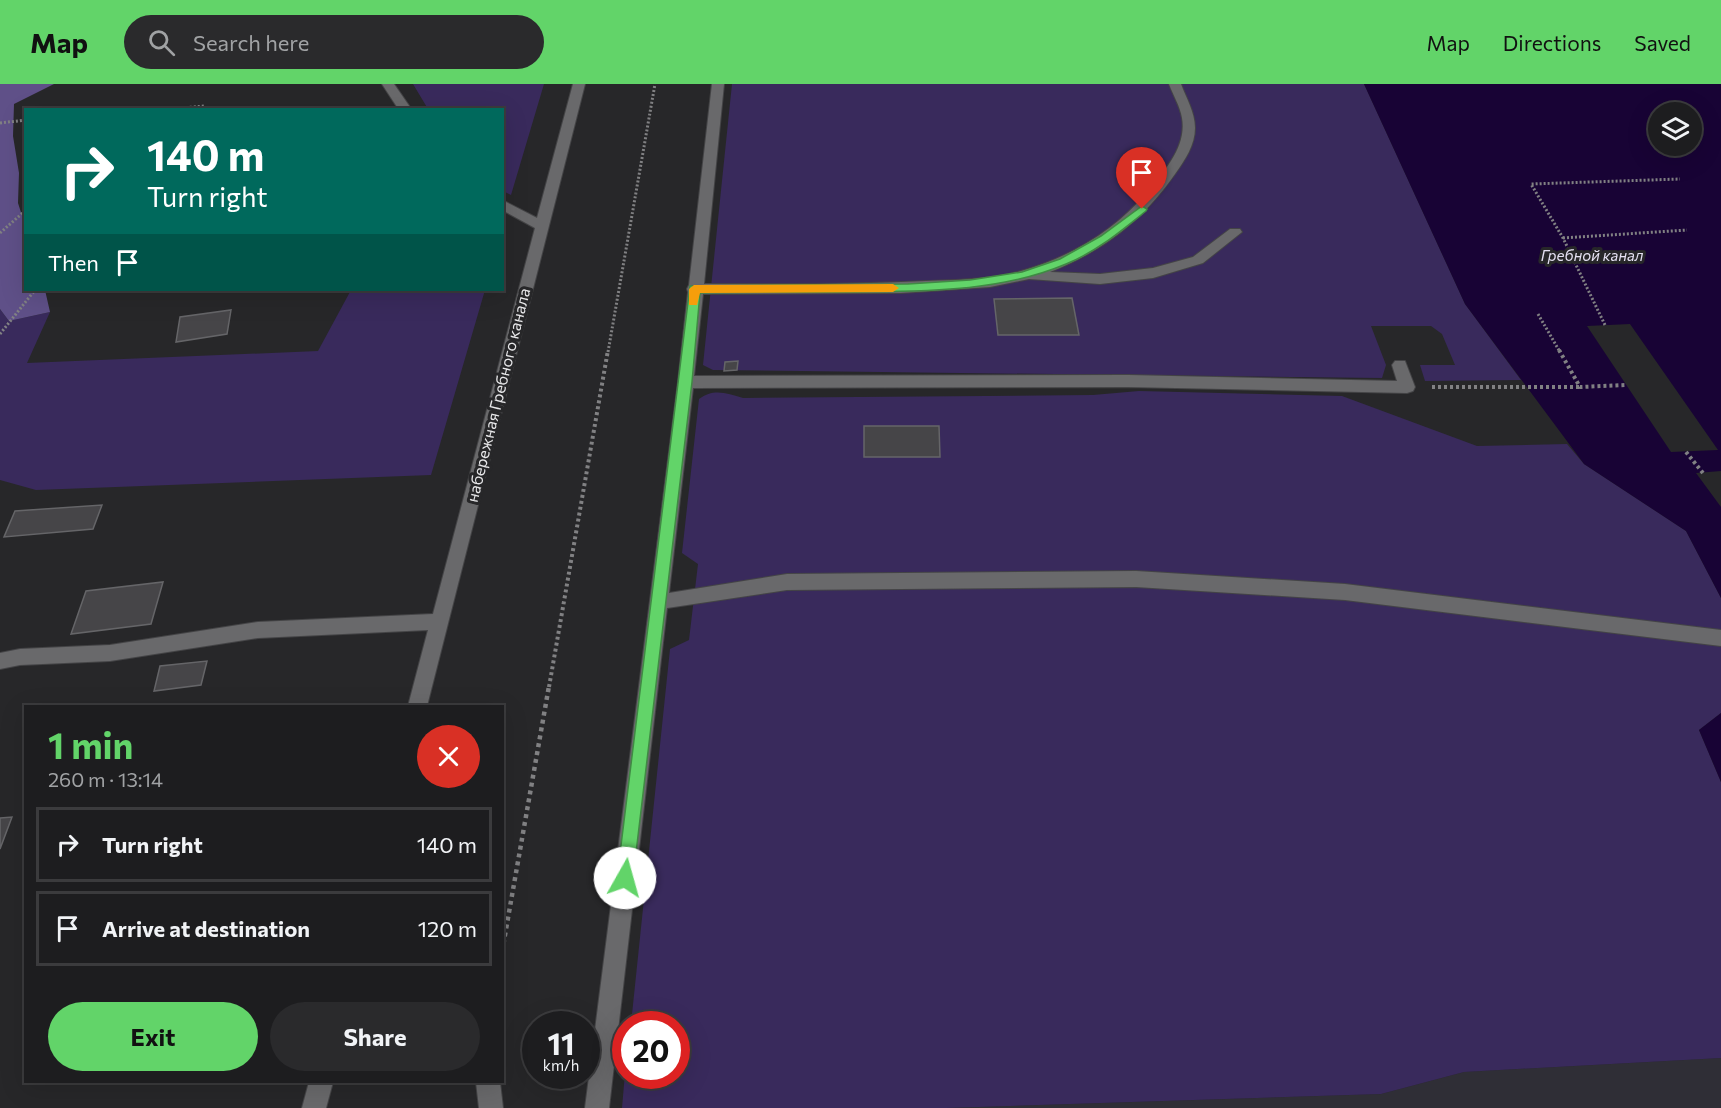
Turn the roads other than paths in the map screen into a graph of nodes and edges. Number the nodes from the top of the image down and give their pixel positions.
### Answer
1 (388, 84) edge
2 (579, 84) edge
3 (718, 84) edge
4 (1175, 84) edge
5 (405, 108) edge
6 (504, 205) edge
7 (541, 226) junction
8 (1235, 232) dead end
9 (1024, 276) junction
10 (694, 289) junction
11 (1400, 365) dead end
12 (686, 382) junction
13 (659, 602) junction
14 (439, 622) junction
15 (1721, 638) edge
16 (0, 661) edge
17 (418, 705) edge
18 (321, 1083) edge
19 (488, 1083) edge
20 (314, 1108) edge
21 (491, 1108) edge
22 (597, 1108) edge

1 - 5 street
2 - 7 street, набережная Гребного канала
3 - 10 street
4 - 9 street
6 - 7 street
7 - 14 street, набережная Гребного канала
8 - 9 street
9 - 10 street
10 - 12 street
11 - 12 street
12 - 13 street
13 - 15 street
13 - 22 street
14 - 16 street
14 - 17 street, набережная Гребного канала
18 - 20 street
19 - 21 street

